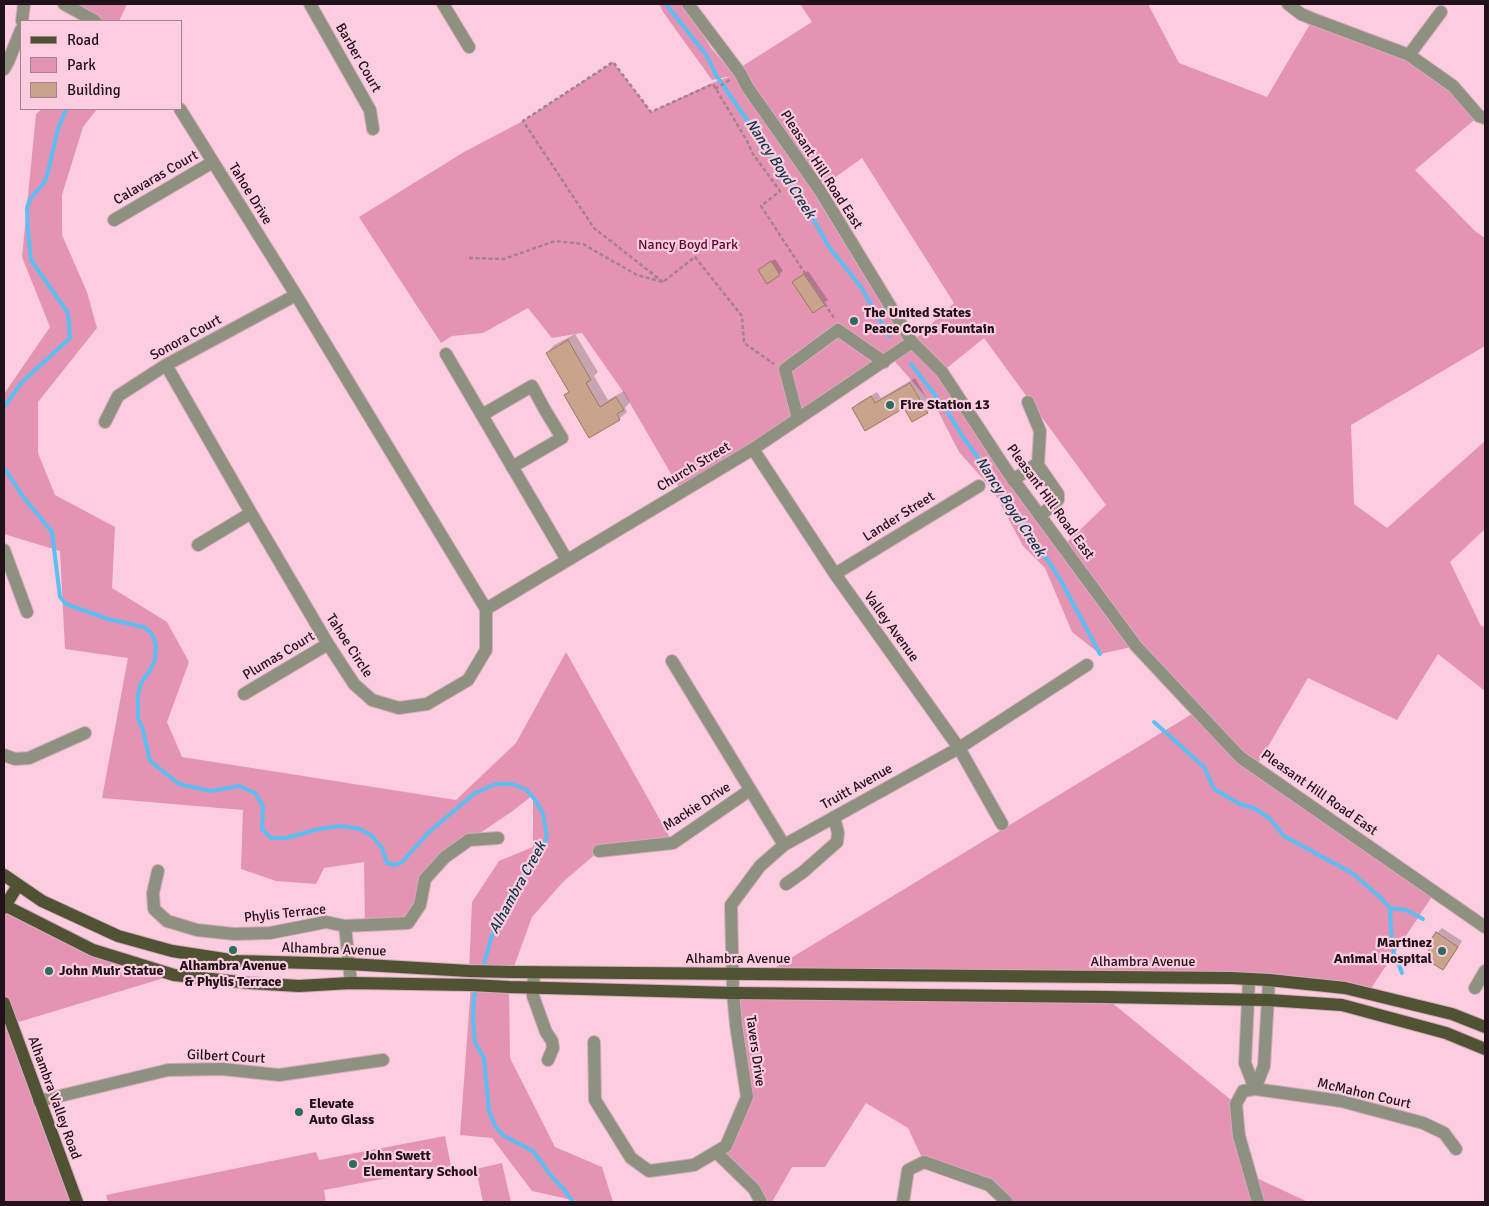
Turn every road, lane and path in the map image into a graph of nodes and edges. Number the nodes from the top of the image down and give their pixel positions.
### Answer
1 (24, 4) edge
2 (64, 4) edge
3 (310, 4) edge
4 (443, 4) edge
5 (688, 4) edge
6 (1288, 4) edge
7 (1441, 12) dead end
8 (22, 20) edge
9 (93, 20) edge
10 (20, 32) edge
11 (468, 47) dead end
12 (1409, 55) junction
13 (4, 68) edge
14 (740, 74) junction
15 (715, 89) junction
16 (181, 110) edge
17 (1485, 118) edge
18 (373, 129) dead end
19 (213, 162) junction
20 (114, 220) dead end
21 (469, 258) dead end
22 (663, 282) junction
23 (296, 295) junction
24 (837, 323) dead end
25 (912, 342) junction
26 (446, 354) dead end
27 (884, 362) junction
28 (166, 365) junction
29 (780, 368) dead end
30 (1028, 402) dead end
31 (482, 415) junction
32 (798, 419) junction
33 (105, 422) dead end
34 (753, 449) junction
35 (1038, 464) junction
36 (512, 467) junction
37 (1013, 480) junction
38 (979, 486) dead end
39 (251, 513) junction
40 (1040, 516) junction
41 (198, 546) dead end
42 (4, 550) edge
43 (568, 560) junction
44 (835, 574) junction
45 (486, 609) junction
46 (27, 612) dead end
47 (328, 644) junction
48 (672, 661) dead end
49 (1087, 665) dead end
50 (244, 694) dead end
51 (85, 733) dead end
52 (959, 748) junction
53 (4, 755) edge
54 (750, 790) junction
55 (834, 817) junction
56 (1002, 824) dead end
57 (498, 838) dead end
58 (784, 845) junction
59 (599, 851) dead end
60 (158, 871) dead end
61 (4, 875) edge
62 (786, 884) dead end
63 (18, 885) junction
64 (4, 906) edge
65 (345, 926) junction
66 (1485, 927) edge
67 (349, 964) junction
68 (1485, 971) edge
69 (534, 972) junction
70 (732, 974) junction
71 (1249, 979) junction
72 (1269, 980) junction
73 (351, 983) junction
74 (533, 988) junction
75 (1475, 988) dead end
76 (733, 993) junction
77 (1248, 1000) junction
78 (1268, 1000) junction
79 (4, 1003) edge
80 (1485, 1027) edge
81 (594, 1042) dead end
82 (1485, 1049) edge
83 (383, 1060) dead end
84 (548, 1060) dead end
85 (1255, 1089) junction
86 (39, 1101) junction
87 (1456, 1149) dead end
88 (716, 1152) junction
89 (77, 1202) edge
90 (761, 1202) edge
91 (903, 1202) edge
92 (1007, 1202) edge
93 (1258, 1202) edge

1 - 8 street
2 - 9 street
3 - 18 street, Barber Court
4 - 11 street
5 - 14 street, Pleasant Hill Road East
6 - 12 street
7 - 12 street
10 - 13 street
12 - 17 street
14 - 15 path
14 - 25 street, Pleasant Hill Road East
15 - 22 path
15 - 24 path
16 - 19 street, Tahoe Drive
19 - 20 street, Calavaras Court
19 - 23 street, Tahoe Drive
21 - 22 path
22 - 29 path
23 - 28 street, Sonora Court
23 - 45 street
25 - 27 street, Church Street
25 - 37 street, Pleasant Hill Road East
26 - 31 street
27 - 32 street, Church Street
27 - 32 street
28 - 33 street, Sonora Court
28 - 39 street, Tahoe Circle
30 - 35 street
31 - 36 street
31 - 36 street
32 - 34 street, Church Street
34 - 43 street, Church Street
34 - 44 street, Valley Avenue
35 - 37 street
35 - 40 street
36 - 43 street
37 - 40 street, Pleasant Hill Road East
38 - 44 street, Lander Street
39 - 41 street
39 - 47 street, Tahoe Circle
40 - 66 street, Pleasant Hill Road East
42 - 46 street
43 - 45 street, Church Street
44 - 52 street, Valley Avenue
45 - 47 street, Tahoe Circle
47 - 50 street, Plumas Court
48 - 54 street, Mackie Drive
49 - 52 street, Truitt Avenue
51 - 53 street
52 - 55 street, Truitt Avenue
52 - 56 street, Valley Avenue
54 - 58 street, Mackie Drive
54 - 59 street, Mackie Drive
55 - 58 street, Truitt Avenue
55 - 62 street
57 - 65 street
58 - 70 street, Truitt Avenue
60 - 65 street, Phylis Terrace
61 - 63 main road, Alhambra Avenue
63 - 64 main road
63 - 67 main road, Alhambra Avenue
64 - 73 main road
65 - 67 street, Phylis Terrace
67 - 69 main road, Alhambra Avenue
67 - 73 street, Phylis Terrace
68 - 75 street
69 - 70 main road, Alhambra Avenue
69 - 74 street
70 - 71 main road, Alhambra Avenue
70 - 76 street, Truitt Avenue
71 - 72 main road, Alhambra Avenue
71 - 77 street
72 - 78 street
72 - 80 main road, Alhambra Avenue
73 - 74 main road
74 - 76 main road
74 - 84 street
76 - 77 main road
76 - 88 street, Tavers Drive
77 - 78 main road
77 - 85 street
78 - 82 main road
78 - 85 street
79 - 86 main road, Alhambra Valley Road
81 - 88 street, Tavers Drive
83 - 86 street, Gilbert Court
85 - 87 street, McMahon Court
85 - 93 street
86 - 89 main road, Alhambra Valley Road
88 - 90 street
91 - 92 street

